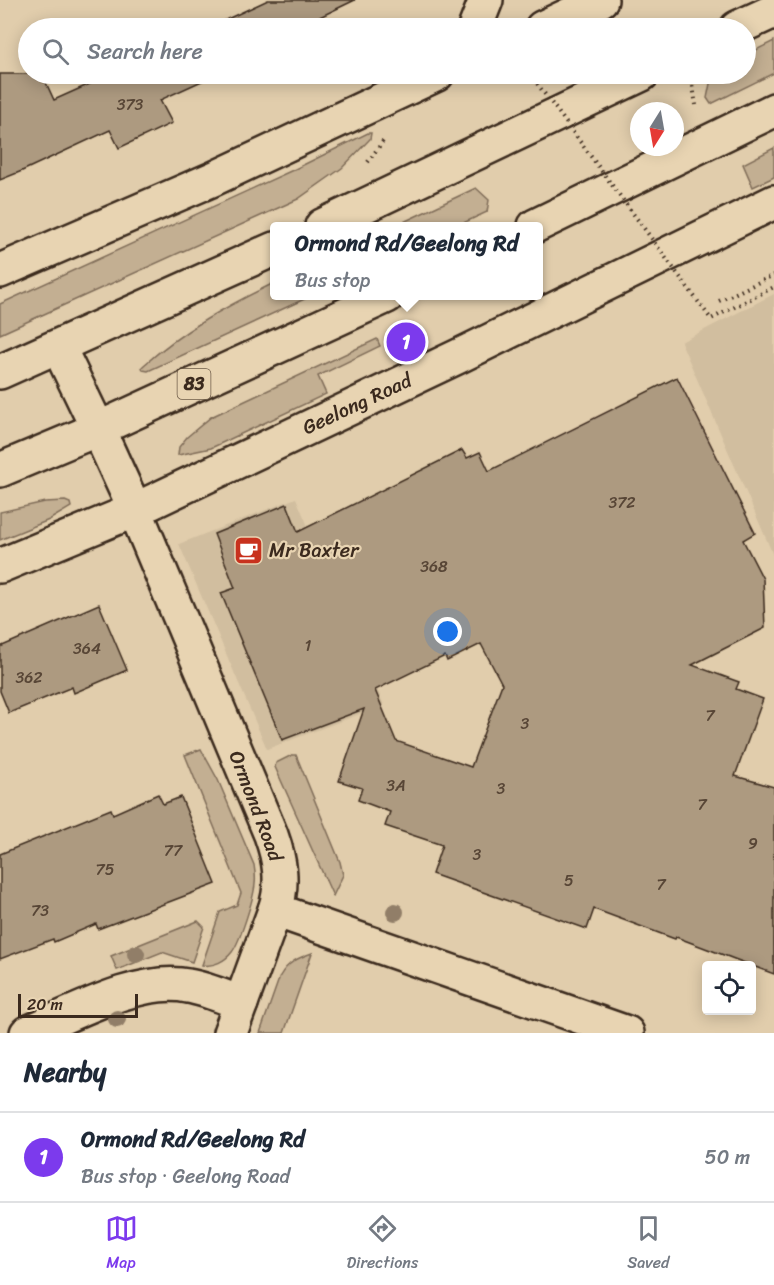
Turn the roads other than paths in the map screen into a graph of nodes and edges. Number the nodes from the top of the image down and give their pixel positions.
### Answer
1 (486, 0) edge
2 (601, 0) edge
3 (774, 11) edge
4 (479, 18) edge
5 (563, 18) edge
6 (756, 19) edge
7 (416, 84) edge
8 (621, 84) edge
9 (774, 110) edge
10 (774, 202) edge
11 (330, 222) edge
12 (543, 222) edge
13 (270, 251) edge
14 (0, 271) edge
15 (378, 300) edge
16 (59, 348) junction
17 (0, 372) edge
18 (98, 429) junction
19 (0, 470) edge
20 (135, 510) junction
21 (0, 566) edge
22 (275, 910) junction
23 (235, 1018) edge
24 (27, 1033) edge
25 (627, 1033) edge

1 - 4 main road
2 - 5 main road
3 - 6 main road
7 - 14 main road
8 - 11 main road
9 - 12 main road
10 - 20 main road, Geelong Road
13 - 16 main road
15 - 18 main road, 83
16 - 17 main road
16 - 18 main road, Ormond Road
18 - 19 main road, 83
18 - 20 main road, Ormond Road
20 - 21 main road, Geelong Road
20 - 22 main road, Ormond Road
22 - 23 main road, Ormond Road
22 - 25 main road
23 - 24 main road

